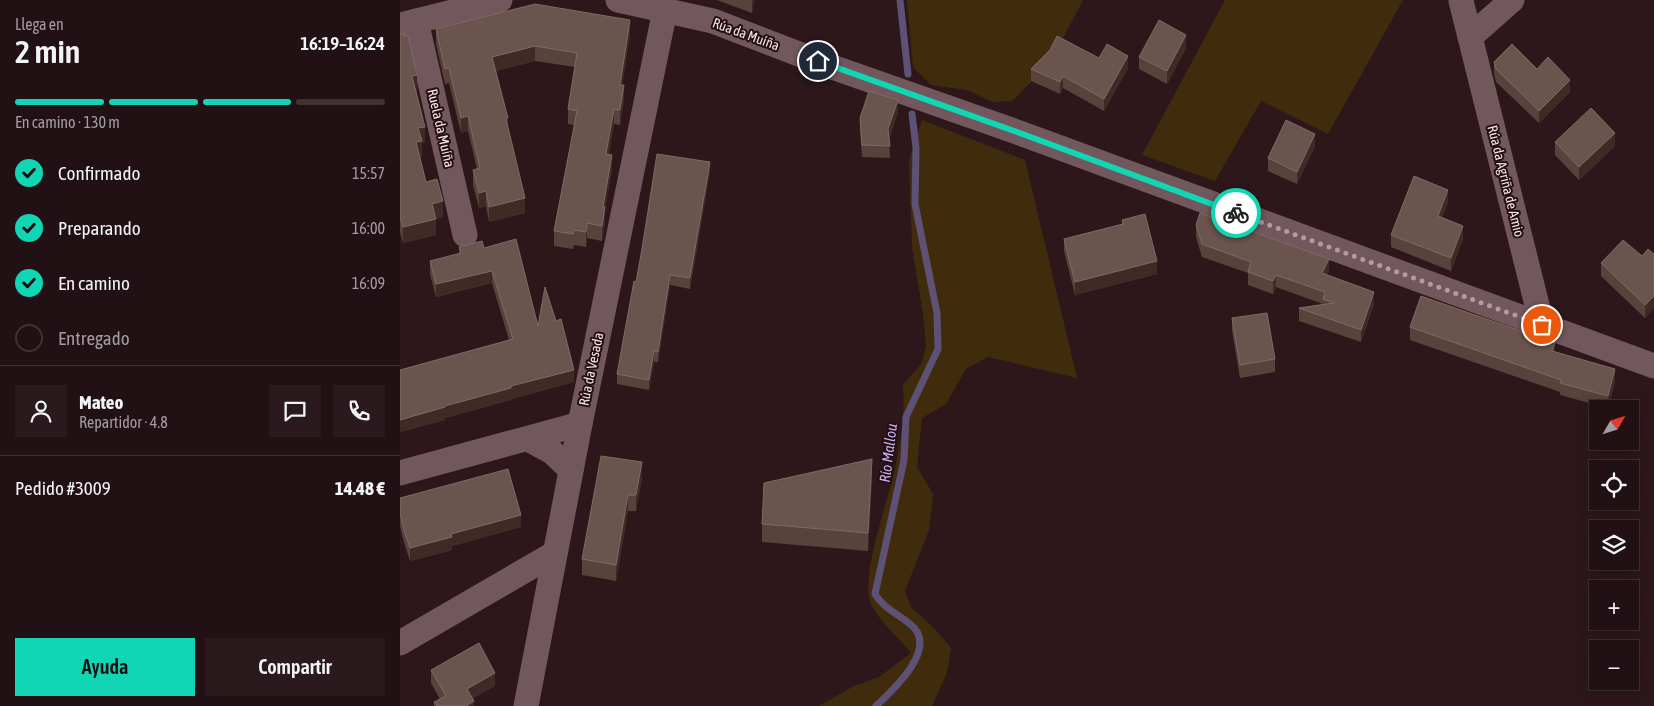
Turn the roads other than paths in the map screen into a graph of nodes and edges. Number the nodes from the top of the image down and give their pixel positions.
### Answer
1 (500, 0) edge
2 (618, 0) edge
3 (1512, 0) edge
4 (1460, 1) dead end
5 (454, 6) edge
6 (664, 10) junction
7 (408, 23) edge
8 (1470, 38) junction
9 (465, 235) dead end
10 (1542, 325) junction
11 (1654, 366) edge
12 (580, 424) junction
13 (528, 439) junction
14 (571, 470) junction
15 (400, 472) edge
16 (556, 553) junction
17 (400, 643) edge
18 (526, 706) edge

1 - 5 street
2 - 6 street, Rúa da Muíña
3 - 8 street
4 - 8 street, Rúa da Agriña de Amio
5 - 7 street
6 - 10 street, Rúa da Muíña
6 - 12 street, Rúa da Vesada
7 - 9 street, Ruela da Muíña
8 - 10 street, Rúa da Agriña de Amio
10 - 11 street, Rúa da Muíña
12 - 13 street
12 - 14 street, Rúa da Vesada
13 - 14 street
13 - 15 street
14 - 16 street, Rúa da Vesada
16 - 17 street
16 - 18 street, Rúa da Vesada

